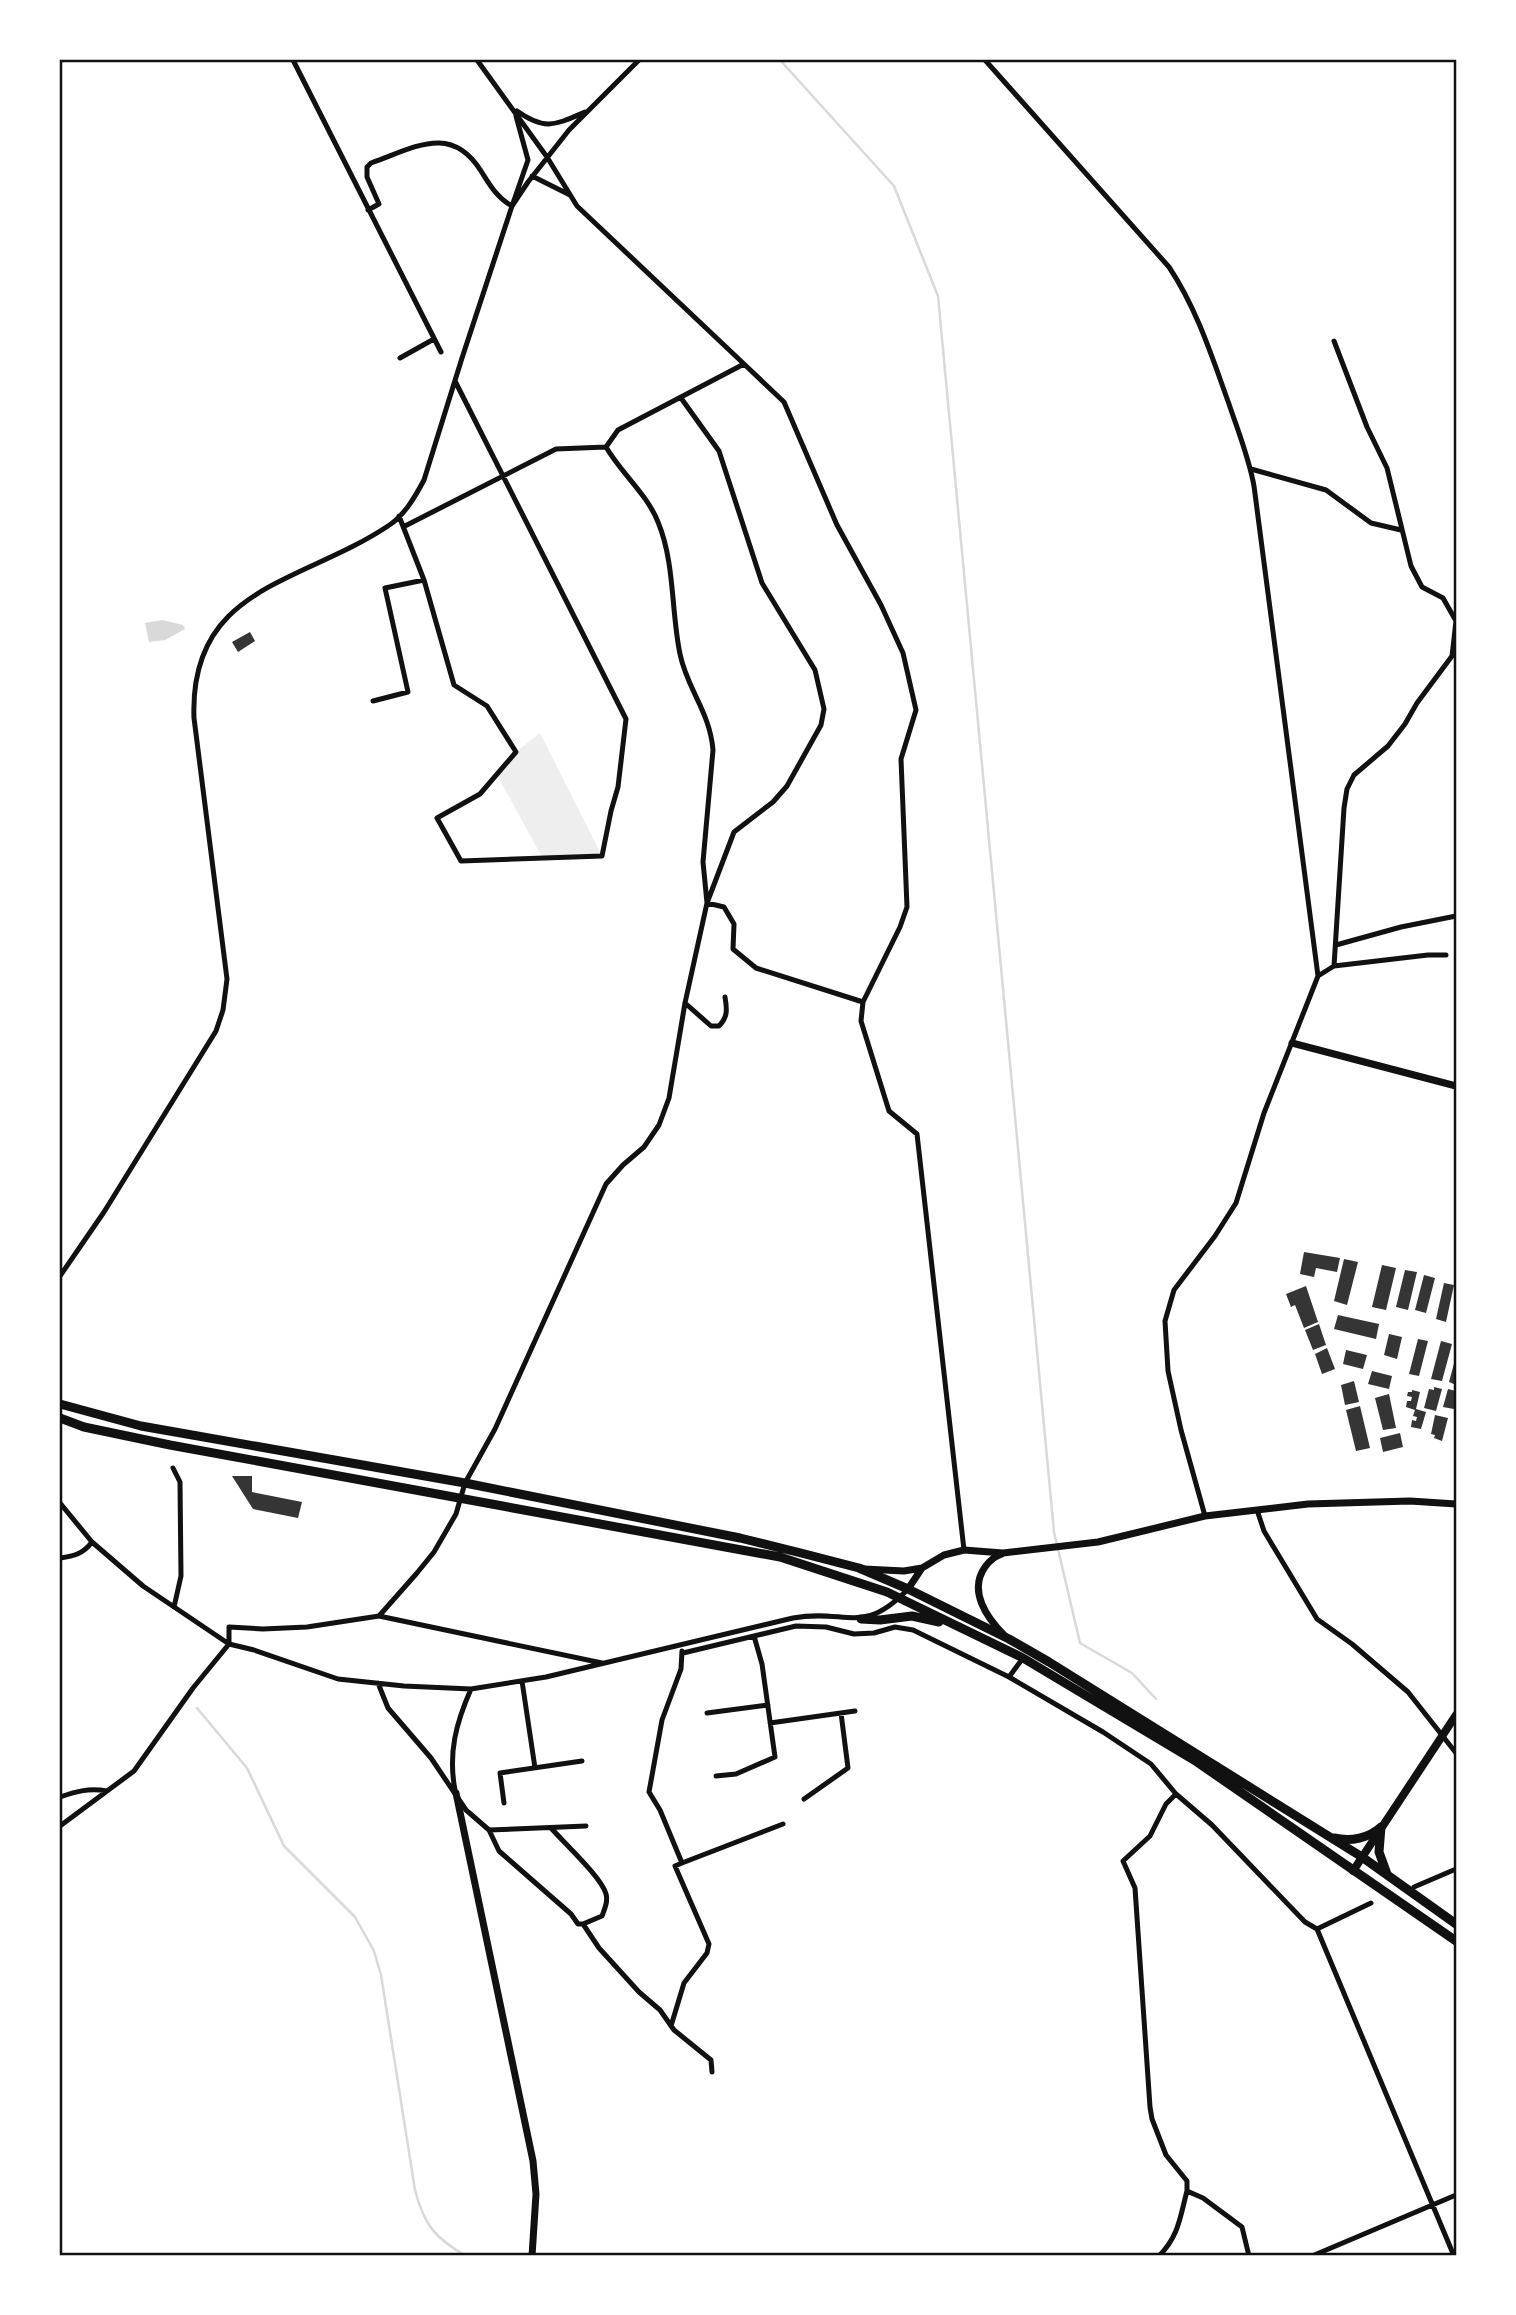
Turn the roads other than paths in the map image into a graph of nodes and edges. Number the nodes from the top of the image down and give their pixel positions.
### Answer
1 (293, 60) edge
2 (477, 60) edge
3 (639, 60) edge
4 (985, 60) edge
5 (513, 108) junction
6 (587, 111) junction
7 (547, 157) junction
8 (532, 176) junction
9 (571, 196) junction
10 (512, 206) junction
11 (368, 210) junction
12 (434, 339) junction
13 (1334, 341) dead end
14 (441, 352) dead end
15 (400, 358) dead end
16 (744, 364) junction
17 (456, 381) junction
18 (681, 398) junction
19 (606, 447) junction
20 (1251, 468) junction
21 (503, 474) junction
22 (399, 516) junction
23 (405, 526) junction
24 (1401, 530) junction
25 (424, 580) junction
26 (1456, 621) edge
27 (373, 701) dead end
28 (707, 903) junction
29 (1457, 916) edge
30 (1336, 945) junction
31 (1446, 955) dead end
32 (1335, 966) junction
33 (1318, 976) junction
34 (725, 997) dead end
35 (863, 1002) junction
36 (685, 1003) junction
37 (1292, 1043) junction
38 (1457, 1086) edge
39 (60, 1276) edge
40 (60, 1404) edge
41 (60, 1418) edge
42 (173, 1468) dead end
43 (465, 1483) junction
44 (461, 1497) junction
45 (60, 1503) edge
46 (1457, 1504) edge
47 (1257, 1510) junction
48 (1205, 1516) junction
49 (92, 1542) junction
50 (964, 1550) junction
51 (1003, 1553) junction
52 (60, 1558) edge
53 (859, 1568) junction
54 (922, 1568) junction
55 (908, 1589) junction
56 (900, 1598) junction
57 (174, 1607) junction
58 (379, 1616) junction
59 (861, 1619) junction
60 (948, 1623) junction
61 (754, 1636) junction
62 (1009, 1639) junction
63 (229, 1644) junction
64 (681, 1644) junction
65 (683, 1653) junction
66 (1023, 1658) junction
67 (603, 1663) junction
68 (1009, 1677) junction
69 (523, 1681) junction
70 (378, 1683) junction
71 (471, 1689) junction
72 (768, 1705) junction
73 (855, 1711) dead end
74 (707, 1713) dead end
75 (841, 1713) junction
76 (1457, 1715) edge
77 (770, 1723) junction
78 (1444, 1736) junction
79 (1457, 1753) edge
80 (582, 1761) dead end
81 (535, 1768) junction
82 (716, 1776) dead end
83 (107, 1791) junction
84 (456, 1793) junction
85 (1176, 1794) junction
86 (60, 1797) edge
87 (804, 1799) dead end
88 (504, 1803) dead end
89 (783, 1824) dead end
90 (60, 1826) edge
91 (586, 1826) dead end
92 (1381, 1827) junction
93 (552, 1829) junction
94 (489, 1830) junction
95 (1328, 1836) junction
96 (1362, 1857) junction
97 (682, 1863) junction
98 (1457, 1869) edge
99 (1353, 1871) junction
100 (1388, 1875) junction
101 (1414, 1887) dead end
102 (1371, 1903) dead end
103 (583, 1924) junction
104 (1457, 1924) edge
105 (1317, 1929) junction
106 (1457, 1941) edge
107 (671, 2026) junction
108 (712, 2072) dead end
109 (1186, 2191) junction
110 (1457, 2195) edge
111 (1432, 2205) junction
112 (532, 2256) edge
113 (1159, 2256) edge
114 (1248, 2256) edge
115 (1312, 2256) edge
116 (1454, 2256) edge

1 - 11 street
2 - 5 street
3 - 6 street
4 - 20 street
5 - 6 street
5 - 7 street
5 - 10 street
6 - 7 street
7 - 8 street
7 - 9 street
8 - 9 street
8 - 10 street
9 - 16 street
10 - 11 street
10 - 17 street
11 - 12 street
12 - 14 street
12 - 15 street
13 - 24 street
16 - 18 street
16 - 35 street
17 - 21 street
17 - 22 street
18 - 19 street
18 - 28 street
19 - 21 street
19 - 28 street
20 - 24 street
20 - 33 street
21 - 23 street
21 - 25 street
22 - 23 street
22 - 39 street
23 - 25 street
24 - 26 street
25 - 27 street
26 - 30 street
28 - 35 street
28 - 36 street
29 - 30 street
30 - 32 street
31 - 32 street
32 - 33 street
33 - 37 street
34 - 36 street
35 - 50 street
36 - 43 street
37 - 38 street
37 - 48 street
40 - 43 main road
41 - 44 main road
42 - 57 street
43 - 44 street
43 - 53 main road
44 - 56 main road
44 - 58 street
45 - 49 street
46 - 47 street
47 - 48 street
47 - 78 street
48 - 51 street
49 - 52 street
49 - 57 street
50 - 51 street
50 - 54 street
51 - 62 street
53 - 54 street
53 - 55 main road
54 - 55 street
55 - 56 street
55 - 62 main road
56 - 59 street
56 - 60 main road
57 - 63 street
58 - 63 street
58 - 67 street
59 - 60 main road
59 - 64 street
60 - 66 main road
61 - 65 street
61 - 68 street
61 - 72 street
62 - 95 main road
63 - 70 street
63 - 83 street
64 - 65 street
64 - 67 street
65 - 97 street
66 - 68 street
66 - 99 main road
67 - 69 street
68 - 85 street
69 - 71 street
69 - 81 street
70 - 71 street
70 - 84 street
71 - 84 street
72 - 74 street
72 - 77 street
73 - 75 street
75 - 77 street
75 - 87 street
76 - 78 main road
77 - 82 street
78 - 79 street
78 - 92 main road
80 - 81 street
81 - 88 street
83 - 86 street
83 - 90 street
84 - 94 street
84 - 112 street
85 - 105 street
85 - 109 street
89 - 97 street
91 - 93 street
92 - 95 main road
92 - 96 main road
92 - 100 main road
93 - 94 street
93 - 103 street
94 - 103 street
95 - 96 main road
96 - 99 main road
96 - 100 main road
97 - 107 street
98 - 101 street
99 - 106 main road
100 - 104 main road
102 - 105 street
103 - 107 street
105 - 111 street
107 - 108 street
109 - 113 street
109 - 114 street
110 - 111 street
111 - 115 street
111 - 116 street

